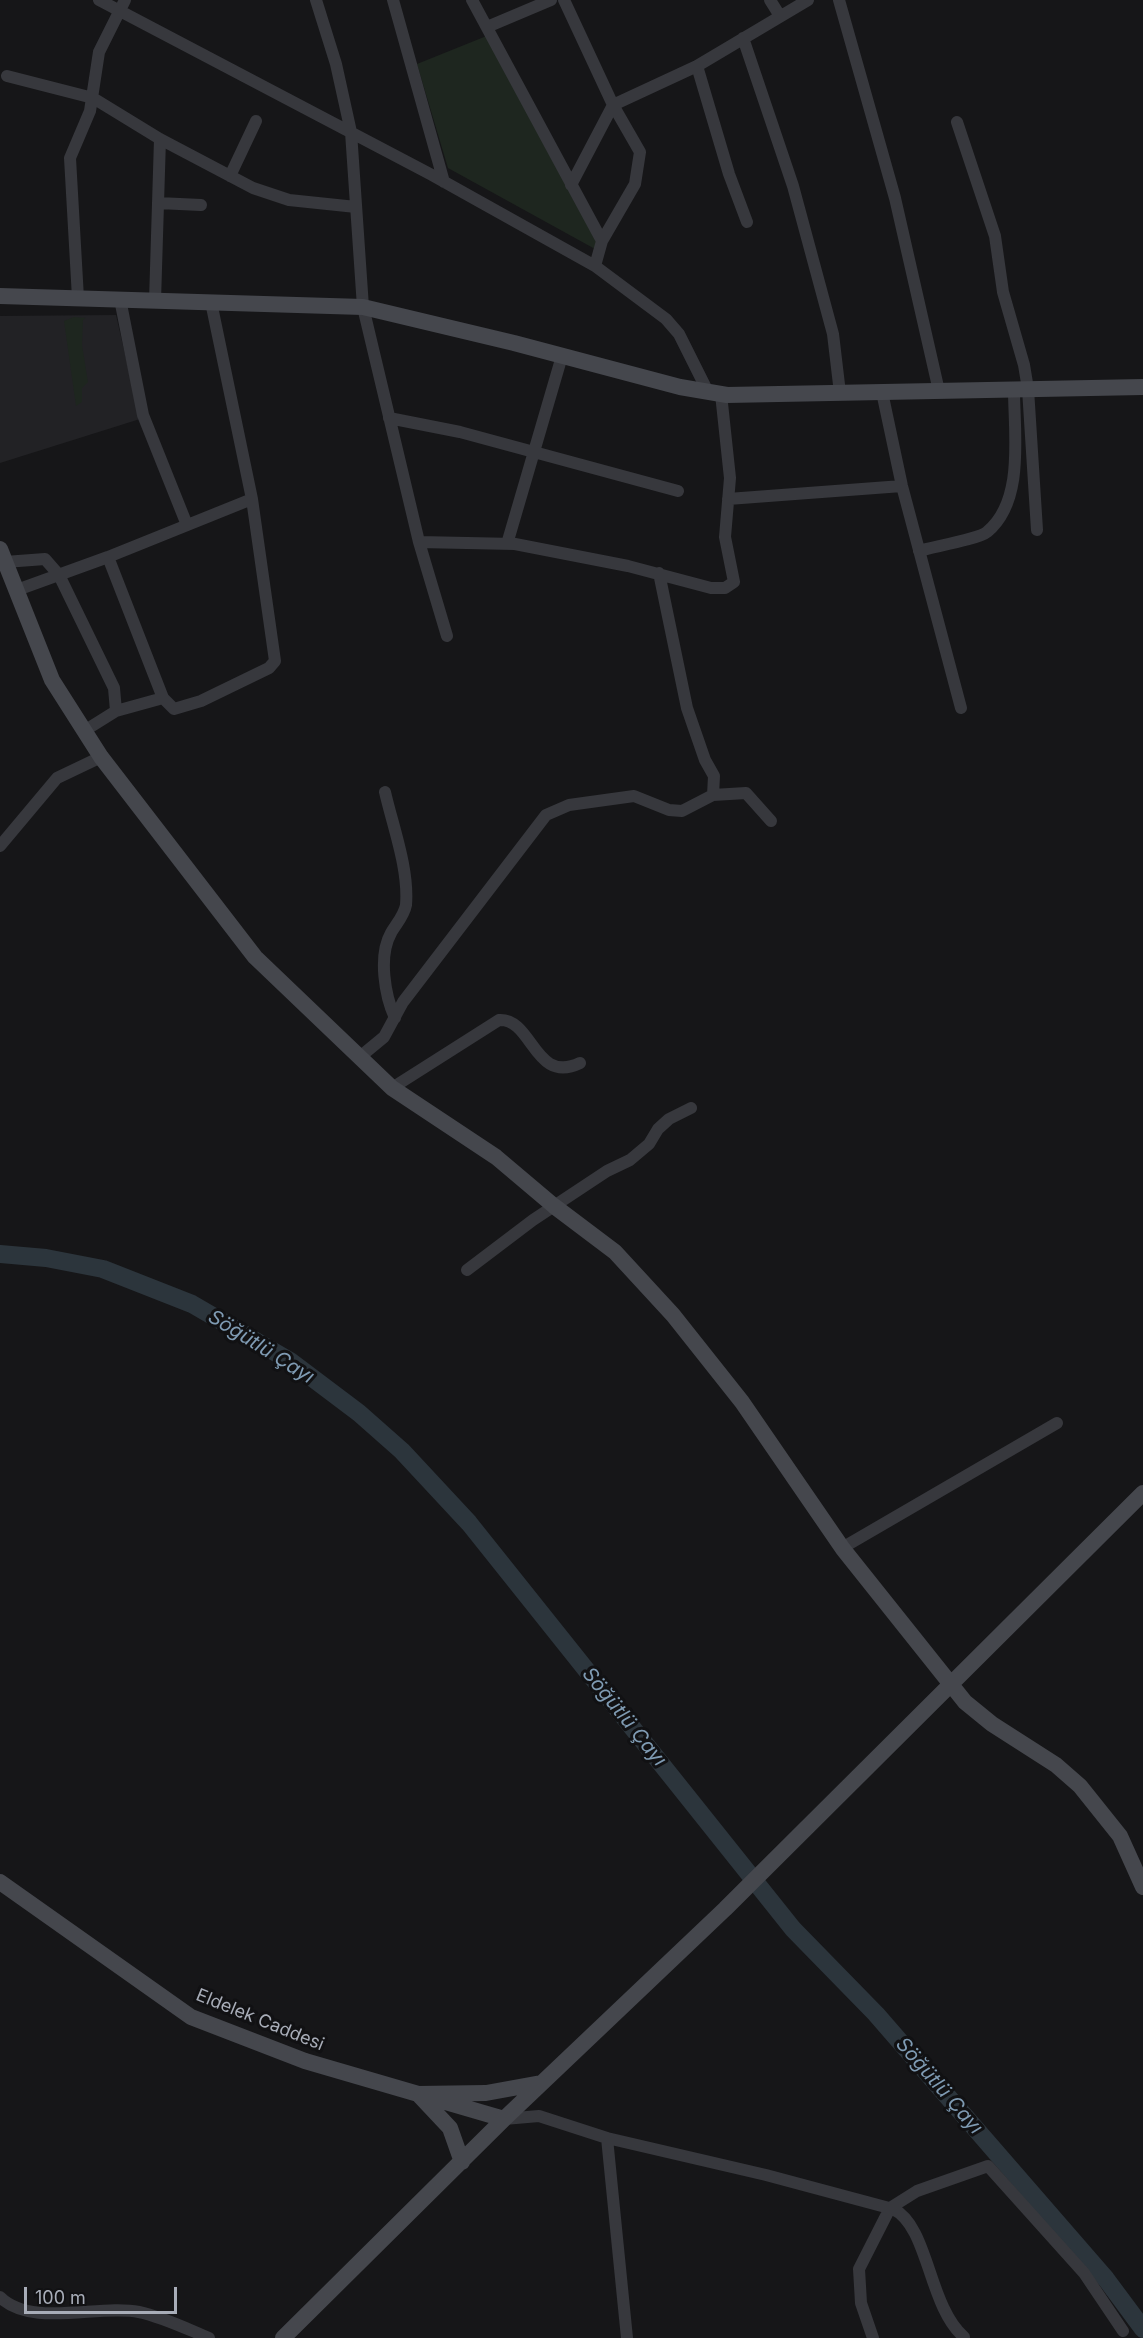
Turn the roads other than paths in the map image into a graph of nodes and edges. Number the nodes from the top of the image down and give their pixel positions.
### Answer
1 (99, 0) edge
2 (316, 0) edge
3 (393, 0) edge
4 (472, 0) edge
5 (551, 0) edge
6 (564, 0) edge
7 (770, 0) edge
8 (808, 0) edge
9 (839, 0) edge
10 (122, 5) edge
11 (780, 16) junction
12 (487, 27) junction
13 (743, 38) junction
14 (697, 66) junction
15 (7, 76) dead end
16 (93, 98) junction
17 (613, 105) junction
18 (256, 121) dead end
19 (957, 122) dead end
20 (351, 132) junction
21 (160, 139) junction
22 (230, 176) junction
23 (444, 182) junction
24 (571, 185) junction
25 (158, 203) junction
26 (201, 205) dead end
27 (356, 207) junction
28 (747, 222) dead end
29 (602, 241) junction
30 (595, 266) junction
31 (0, 296) edge
32 (78, 298) junction
33 (120, 299) junction
34 (155, 301) junction
35 (211, 302) junction
36 (363, 307) junction
37 (562, 356) junction
38 (1143, 387) edge
39 (1021, 389) junction
40 (939, 391) junction
41 (882, 392) junction
42 (715, 393) junction
43 (840, 393) junction
44 (390, 418) junction
45 (534, 453) junction
46 (902, 486) junction
47 (678, 491) dead end
48 (252, 499) junction
49 (728, 499) junction
50 (187, 525) junction
51 (1037, 530) dead end
52 (419, 542) junction
53 (507, 544) junction
54 (919, 551) junction
55 (3, 556) edge
56 (108, 558) junction
57 (659, 573) junction
58 (59, 575) junction
59 (17, 590) junction
60 (447, 636) dead end
61 (163, 698) junction
62 (961, 708) dead end
63 (116, 711) junction
64 (84, 731) junction
65 (101, 757) junction
66 (385, 792) dead end
67 (712, 795) junction
68 (771, 821) dead end
69 (0, 846) edge
70 (395, 1018) junction
71 (361, 1056) junction
72 (580, 1063) dead end
73 (392, 1088) junction
74 (691, 1108) dead end
75 (554, 1206) junction
76 (467, 1270) dead end
77 (1057, 1423) dead end
78 (1143, 1493) edge
79 (842, 1548) junction
80 (951, 1683) junction
81 (0, 1882) edge
82 (1143, 1887) edge
83 (542, 2083) junction
84 (418, 2094) junction
85 (504, 2119) junction
86 (607, 2138) junction
87 (462, 2162) junction
88 (890, 2208) junction
89 (0, 2297) edge
90 (1123, 2331) dead end
91 (288, 2336) edge
92 (964, 2337) edge
93 (209, 2338) edge
94 (627, 2338) edge
95 (873, 2338) edge

1 - 10 street
2 - 20 street
3 - 23 street
4 - 12 street
5 - 12 street
6 - 17 street
7 - 11 street
8 - 11 street
9 - 40 street
10 - 16 street
10 - 20 street
11 - 13 street
12 - 24 street
13 - 14 street
13 - 43 street
14 - 17 street
14 - 28 street
15 - 16 street
16 - 21 street
16 - 32 street
17 - 24 street
17 - 29 street
18 - 22 street
19 - 39 street
20 - 23 street
20 - 27 street
21 - 22 street
21 - 25 street
22 - 27 street
23 - 30 street
24 - 29 street
25 - 26 street
25 - 34 street
27 - 36 street
29 - 30 street
30 - 42 street
31 - 32 street
32 - 33 street
33 - 34 street
33 - 50 street
34 - 35 street
35 - 36 street
35 - 48 street
36 - 37 street
36 - 44 street
37 - 42 street
37 - 45 street
38 - 39 street
39 - 40 street
39 - 51 street
39 - 54 street
40 - 41 street
41 - 43 street
41 - 46 street
42 - 43 street
42 - 49 street
44 - 45 street
44 - 52 street
45 - 47 street
45 - 53 street
46 - 49 street
46 - 54 street
48 - 50 street
48 - 61 street
49 - 57 street
50 - 56 street
52 - 53 street
52 - 60 street
53 - 57 street
54 - 62 street
55 - 58 street
55 - 59 street
56 - 58 street
56 - 61 street
57 - 67 street
58 - 59 street
58 - 63 street
59 - 64 street
61 - 63 street
63 - 64 street
64 - 65 street
65 - 69 street
65 - 71 street
66 - 70 street
67 - 68 street
67 - 70 street
70 - 71 street
71 - 73 street
72 - 73 street
73 - 75 street
74 - 75 street
75 - 76 street
75 - 79 street
77 - 79 street
78 - 80 street
79 - 80 street
80 - 82 street
80 - 83 street
81 - 84 street, Eldelek Caddesi
83 - 84 street
83 - 85 street
84 - 85 street, Eldelek Caddesi
84 - 87 street
85 - 86 street
85 - 87 street
86 - 88 street
86 - 94 street
87 - 91 street
88 - 90 street
88 - 92 street
88 - 95 street
89 - 93 street

